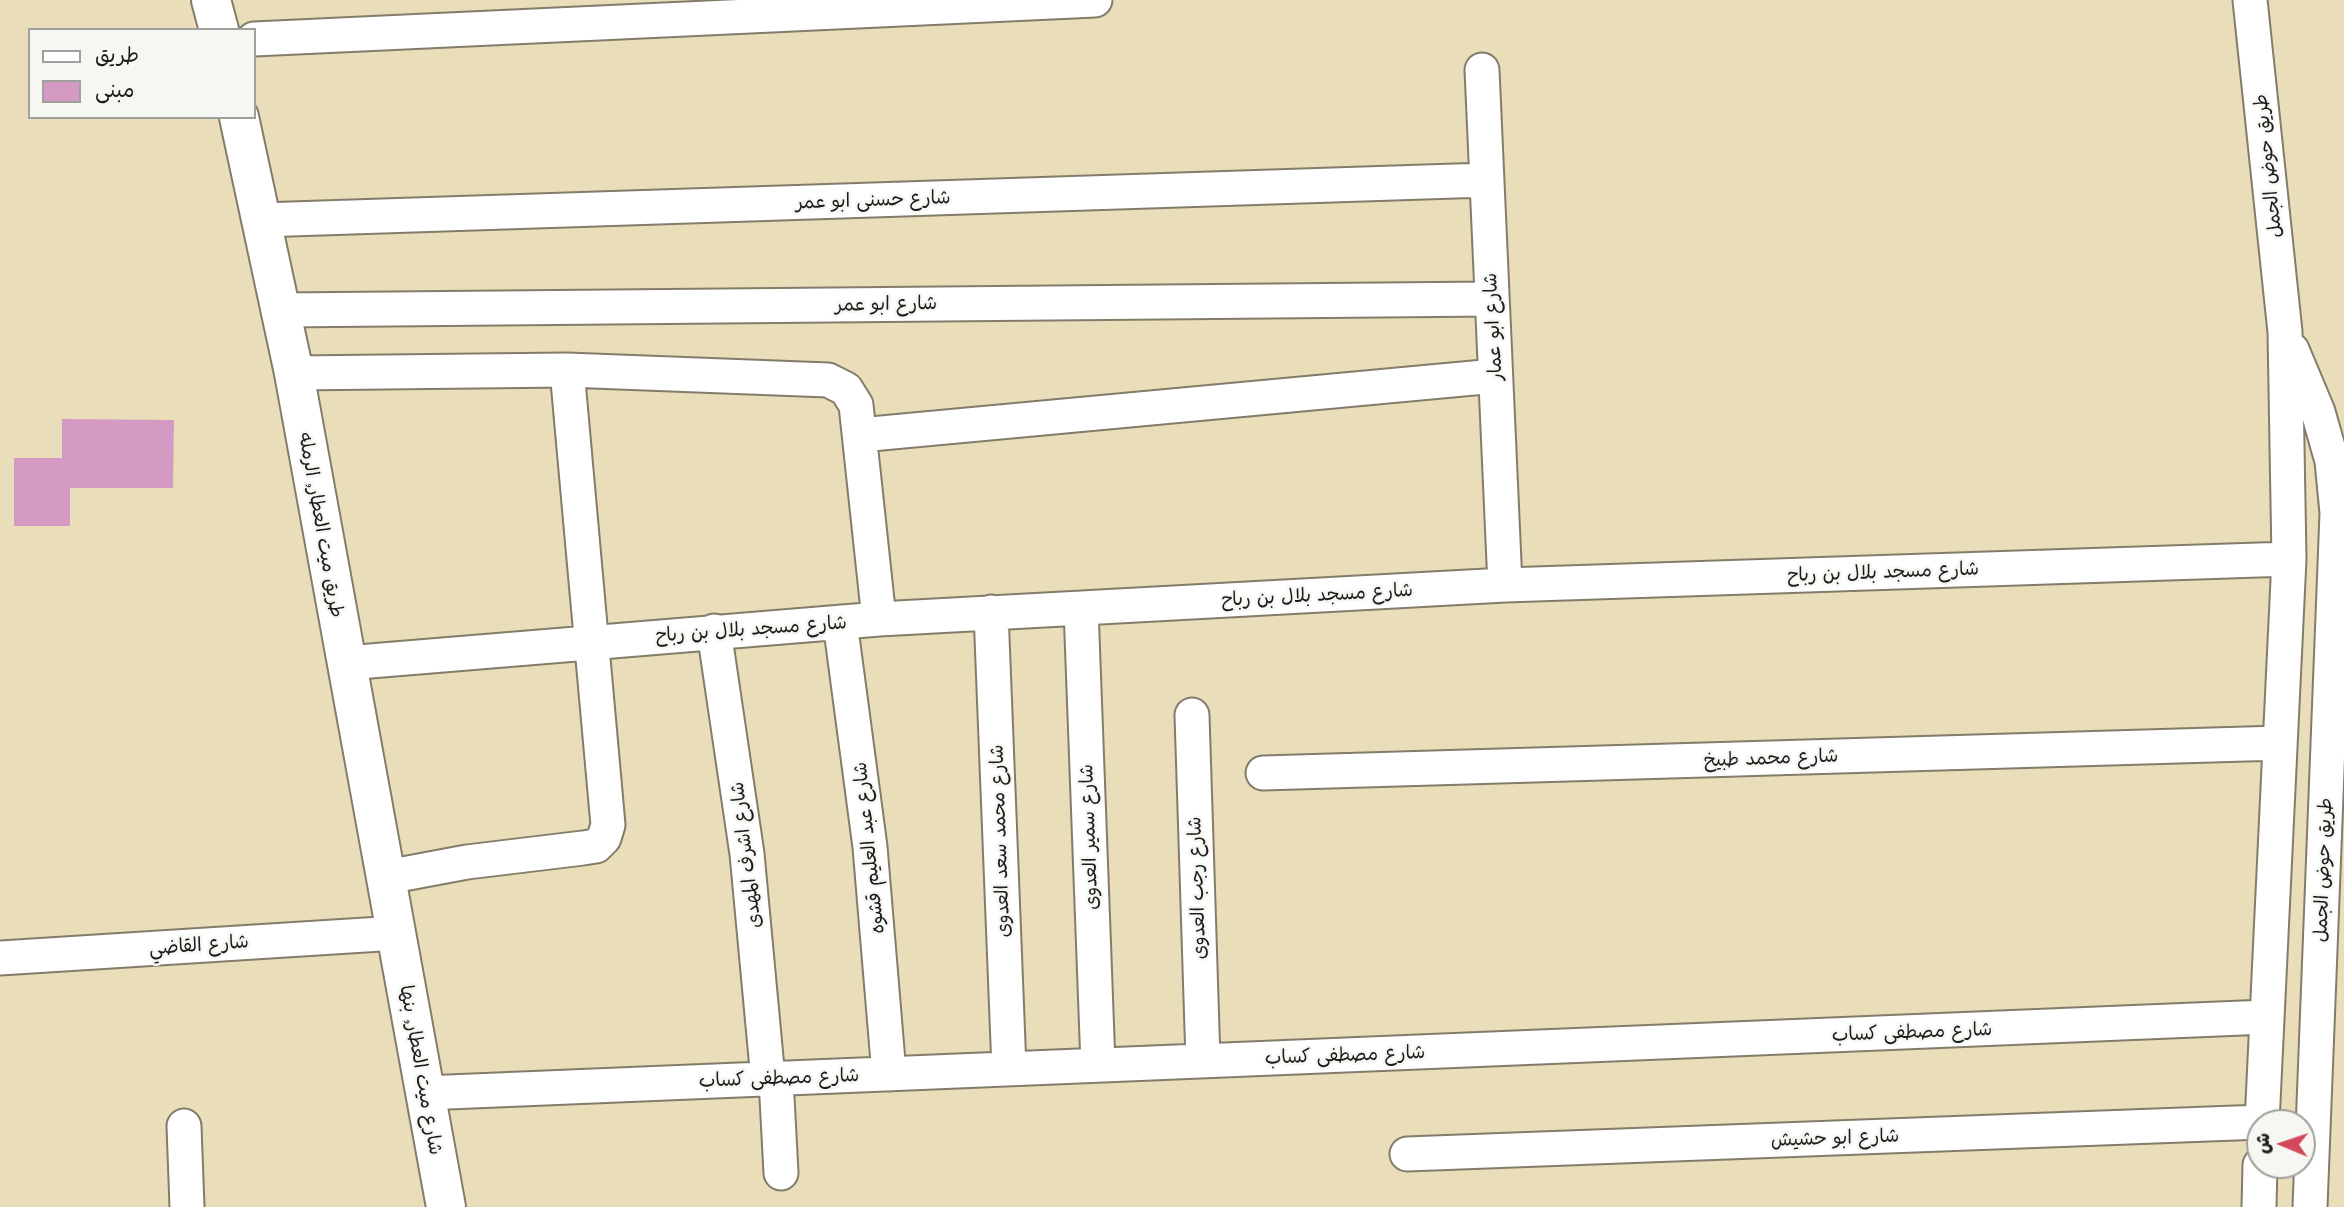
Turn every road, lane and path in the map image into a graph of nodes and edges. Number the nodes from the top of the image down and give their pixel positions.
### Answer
1 (211, 0) edge
2 (1096, 0) edge
3 (2250, 0) edge
4 (218, 28) edge
5 (256, 39) edge
6 (1482, 70) dead end
7 (239, 119) edge
8 (1486, 180) junction
9 (260, 220) junction
10 (1491, 299) junction
11 (281, 310) junction
12 (2285, 332) junction
13 (567, 370) junction
14 (294, 373) junction
15 (1495, 376) junction
16 (860, 435) junction
17 (2290, 559) junction
18 (1506, 585) junction
19 (1081, 608) junction
20 (991, 612) junction
21 (879, 619) junction
22 (840, 622) junction
23 (714, 631) junction
24 (590, 641) junction
25 (346, 663) junction
26 (1192, 715) dead end
27 (2280, 743) junction
28 (1263, 772) dead end
29 (387, 877) junction
30 (397, 933) junction
31 (0, 957) edge
32 (2267, 1017) junction
33 (1203, 1061) junction
34 (1098, 1065) junction
35 (1009, 1069) junction
36 (889, 1074) junction
37 (772, 1079) junction
38 (424, 1093) junction
39 (2263, 1109) edge
40 (2246, 1124) edge
41 (184, 1126) dead end
42 (1407, 1154) dead end
43 (781, 1173) dead end
44 (2260, 1179) edge
45 (187, 1207) edge
46 (446, 1207) edge
47 (2259, 1207) edge
48 (2310, 1207) edge

1 - 4 main road
2 - 5 street
3 - 12 street, طريق حوض الجمل
6 - 8 street, شارع ابو عمار
7 - 9 main road, طريق ميت العطار, الرمله
8 - 9 street, شارع حسنى ابو عمر
8 - 10 street, شارع ابو عمار
9 - 11 main road, طريق ميت العطار, الرمله
10 - 11 street, شارع ابو عمر
10 - 15 street, شارع ابو عمار
11 - 14 main road, طريق ميت العطار, الرمله
12 - 17 street, طريق حوض الجمل
12 - 48 street, طريق حوض الجمل
13 - 14 street
13 - 16 street
13 - 24 street
14 - 25 main road, طريق ميت العطار, الرمله
15 - 16 street
15 - 18 street, شارع ابو عمار
16 - 21 street
17 - 18 street, شارع مسجد بلال بن رباح
17 - 27 street, طريق حوض الجمل
18 - 19 street, شارع مسجد بلال بن رباح
19 - 20 street, شارع مسجد بلال بن رباح
19 - 34 street, شارع سمير العدوى
20 - 21 street, شارع مسجد بلال بن رباح
20 - 35 street, شارع محمد سعد العدوى
21 - 22 street, شارع مسجد بلال بن رباح
22 - 23 street, شارع مسجد بلال بن رباح
22 - 36 street, شارع عبد العليم قشوه
23 - 24 street, شارع مسجد بلال بن رباح
23 - 37 street, شارع اشرف المهدى
24 - 25 street, شارع مسجد بلال بن رباح
24 - 29 street
25 - 29 main road, طريق ميت العطار, الرمله
26 - 33 street, شارع رجب العدوى
27 - 28 street, شارع محمد طبيخ
27 - 32 street, طريق حوض الجمل
29 - 30 main road, طريق ميت العطار, الرمله
30 - 31 street, شارع القاضي
30 - 38 main road, شارع ميت العطار, بنها
32 - 33 street, شارع مصطفى كساب
32 - 39 street, طريق حوض الجمل
33 - 34 street, شارع مصطفى كساب
34 - 35 street, شارع مصطفى كساب
35 - 36 street, شارع مصطفى كساب
36 - 37 street, شارع مصطفى كساب
37 - 38 street, شارع مصطفى كساب
37 - 43 street
38 - 46 main road, شارع ميت العطار, بنها
40 - 42 street, شارع ابو حشيش
41 - 45 street
44 - 47 street

